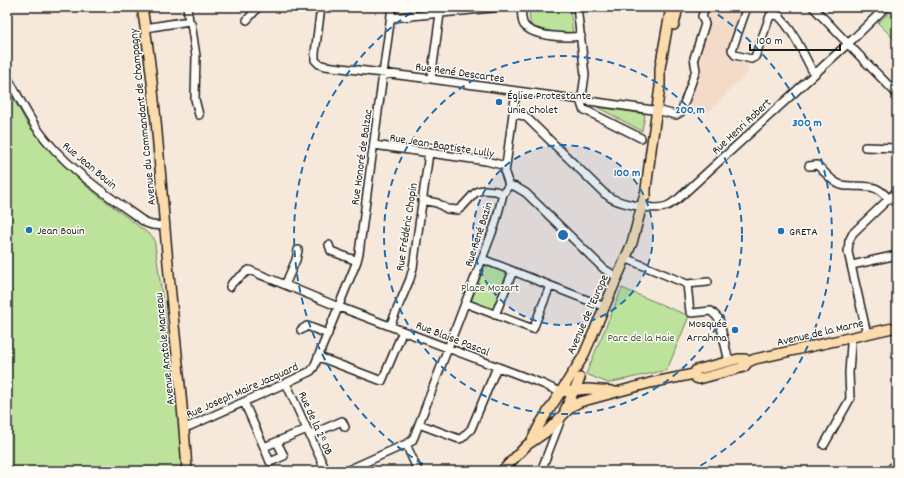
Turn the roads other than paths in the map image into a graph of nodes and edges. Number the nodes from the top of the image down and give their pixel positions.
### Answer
1 (142, 7) edge
2 (187, 7) edge
3 (256, 7) edge
4 (321, 7) edge
5 (392, 7) edge
6 (502, 7) edge
7 (521, 7) edge
8 (577, 7) edge
9 (671, 7) edge
10 (678, 7) edge
11 (705, 7) edge
12 (747, 7) edge
13 (767, 7) edge
14 (813, 7) edge
15 (886, 7) edge
16 (440, 14) junction
17 (780, 16) junction
18 (391, 18) junction
19 (246, 20) dead end
20 (189, 21) junction
21 (145, 28) junction
22 (581, 36) junction
23 (848, 43) junction
24 (383, 73) junction
25 (814, 74) junction
26 (7, 77) edge
27 (431, 79) junction
28 (897, 82) edge
29 (660, 87) junction
30 (891, 88) junction
31 (516, 91) junction
32 (897, 94) edge
33 (582, 100) junction
34 (656, 111) junction
35 (513, 114) junction
36 (199, 115) dead end
37 (641, 138) dead end
38 (374, 145) junction
39 (865, 147) dead end
40 (897, 148) edge
41 (429, 153) junction
42 (506, 166) junction
43 (809, 166) dead end
44 (509, 185) junction
45 (897, 191) edge
46 (502, 197) junction
47 (888, 199) junction
48 (422, 200) junction
49 (643, 207) junction
50 (165, 226) junction
51 (329, 245) dead end
52 (298, 250) dead end
53 (897, 255) edge
54 (626, 258) junction
55 (482, 259) junction
56 (357, 261) junction
57 (852, 265) junction
58 (513, 271) junction
59 (617, 277) junction
60 (708, 282) dead end
61 (687, 284) junction
62 (285, 285) junction
63 (230, 286) dead end
64 (550, 286) junction
65 (465, 303) junction
66 (339, 306) junction
67 (604, 307) junction
68 (495, 314) junction
69 (390, 326) junction
70 (897, 327) edge
71 (301, 330) dead end
72 (403, 331) junction
73 (328, 334) junction
74 (867, 334) junction
75 (850, 338) junction
76 (448, 348) junction
77 (319, 357) junction
78 (583, 357) junction
79 (729, 362) junction
80 (748, 362) junction
81 (496, 367) junction
82 (694, 374) junction
83 (580, 378) junction
84 (286, 383) junction
85 (588, 389) junction
86 (574, 390) junction
87 (560, 392) junction
88 (615, 392) junction
89 (244, 402) junction
90 (563, 414) junction
91 (419, 424) junction
92 (345, 427) dead end
93 (184, 428) junction
94 (309, 432) junction
95 (277, 442) junction
96 (531, 443) junction
97 (406, 444) junction
98 (824, 444) dead end
99 (264, 447) junction
100 (897, 462) edge
101 (187, 471) edge
102 (326, 471) edge
103 (346, 471) edge
104 (418, 471) edge
105 (502, 471) edge
106 (541, 471) edge
107 (889, 471) edge

1 - 21 main road, Avenue du Commandant de Champagny
2 - 20 street
3 - 19 street
4 - 24 street, Rue René Descartes
5 - 18 street, Rue Honoré de Balzac
6 - 16 street
7 - 22 street
8 - 22 street
9 - 29 main road, Avenue de l’Europe
10 - 29 main road, Avenue de l’Europe
11 - 34 street, Rue René Descartes
12 - 17 street
13 - 17 street
14 - 23 street
15 - 23 street, Rue Henri Robert
16 - 18 street
16 - 27 street
17 - 25 street
18 - 24 street, Rue Honoré de Balzac
20 - 21 street
20 - 36 street
21 - 50 main road, Avenue du Commandant de Champagny
22 - 33 street
23 - 25 street, Rue Henri Robert
23 - 30 street
24 - 27 street, Rue René Descartes
24 - 38 street, Rue Honoré de Balzac
25 - 49 street, Rue Henri Robert
26 - 50 street, Rue Jean Bouin
27 - 31 street, Rue René Descartes
28 - 30 street
29 - 34 main road, Avenue de l’Europe
30 - 32 street
31 - 33 street, Rue René Descartes
31 - 35 street
33 - 34 street, Rue René Descartes
33 - 37 street
34 - 49 main road, Avenue de l’Europe
35 - 42 street
35 - 49 street, Rue Henri Robert
38 - 41 street, Rue Jean-Baptiste Lully
38 - 56 street, Rue Honoré de Balzac
39 - 40 street
41 - 42 street, Rue Jean-Baptiste Lully
41 - 48 street, Rue Frédéric Chopin
42 - 44 street
43 - 47 street
44 - 46 street, Rue René Bazin
44 - 59 street
45 - 47 street
46 - 48 street
46 - 55 street, Rue René Bazin
47 - 57 street
48 - 69 street, Rue Frédéric Chopin
49 - 54 main road, Avenue de l’Europe
50 - 93 main road, Avenue Anatole Manceau
51 - 56 street
52 - 62 street
53 - 57 street
54 - 59 main road, Avenue de l’Europe
54 - 61 street
55 - 58 street
55 - 65 street, Rue René Bazin
56 - 66 street, Rue Honoré de Balzac
57 - 74 street
58 - 64 street
58 - 68 street
59 - 67 main road, Avenue de l’Europe
60 - 61 street
61 - 79 street
62 - 63 street, Rue Blaise Pascal
62 - 66 street, Rue Blaise Pascal
64 - 67 street
64 - 68 street
65 - 68 street
65 - 76 street, Rue René Bazin
66 - 69 street, Rue Blaise Pascal
66 - 73 street, Rue Joseph Maire Jacquard
67 - 78 main road, Avenue de l’Europe
69 - 72 street, Rue Blaise Pascal
70 - 74 main road, Avenue de la Marne
71 - 73 street
72 - 76 street, Rue Blaise Pascal
72 - 77 street
73 - 77 street, Rue Joseph Maire Jacquard
74 - 75 main road, Avenue de la Marne
75 - 80 main road, Avenue de la Marne
75 - 98 street
76 - 81 street, Rue Blaise Pascal
76 - 91 street, Rue René Bazin
77 - 84 street, Rue Joseph Maire Jacquard
78 - 83 main road
78 - 87 main road, Avenue de l’Europe
79 - 80 main road, Avenue de la Marne
79 - 82 main road, Avenue de la Marne
80 - 82 main road, Avenue de la Marne
81 - 87 street, Rue Blaise Pascal
81 - 91 street
82 - 88 main road, Avenue de la Marne
83 - 85 main road
83 - 86 main road
84 - 89 street, Rue Joseph Maire Jacquard
84 - 94 street, Rue de la 2ᵉ DB
85 - 86 main road
85 - 88 main road
86 - 87 main road
86 - 90 main road
87 - 96 main road, Avenue de l’Europe
88 - 90 main road, Avenue de la Marne
89 - 93 street, Rue Joseph Maire Jacquard
89 - 99 street
90 - 96 main road
90 - 106 street
91 - 97 street, Rue René Bazin
92 - 94 street
93 - 101 main road, Avenue Anatole Manceau
94 - 95 street
94 - 102 street, Rue de la 2ᵉ DB
95 - 99 street
95 - 99 street
96 - 105 main road
97 - 103 street
97 - 104 street
100 - 107 street

